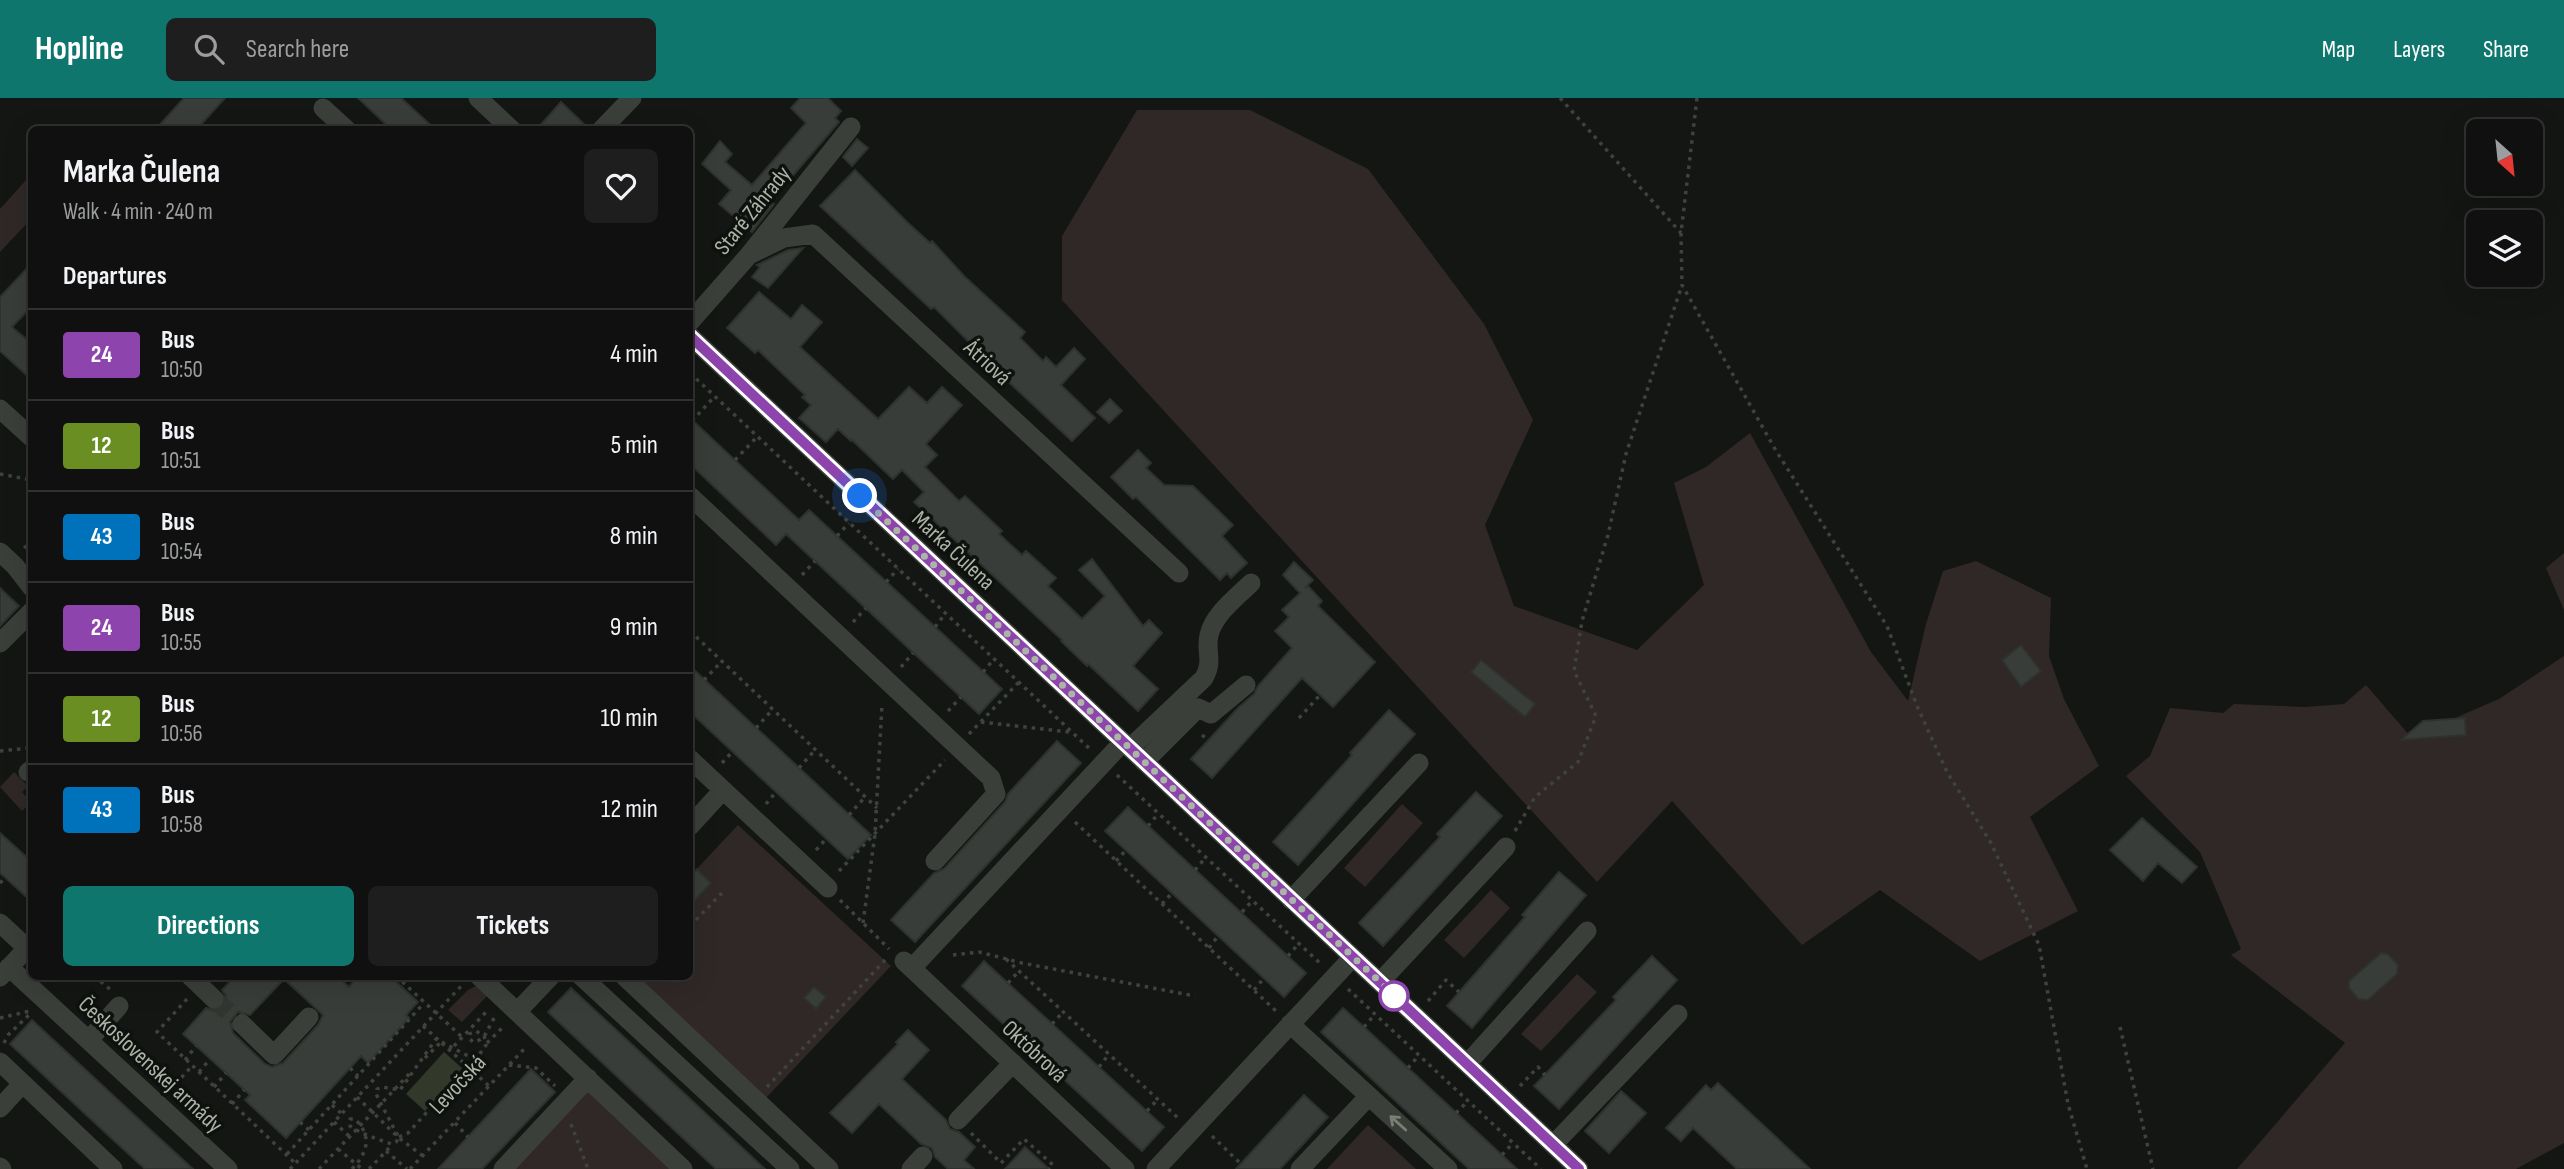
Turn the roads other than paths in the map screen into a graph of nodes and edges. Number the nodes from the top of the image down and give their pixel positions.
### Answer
1 (478, 98) edge
2 (632, 98) edge
3 (323, 108) dead end
4 (343, 126) edge
5 (504, 126) edge
6 (605, 126) edge
7 (851, 127) dead end
8 (749, 255) junction
9 (693, 319) edge
10 (693, 339) edge
11 (0, 409) edge
12 (28, 434) edge
13 (693, 499) edge
14 (0, 552) edge
15 (1179, 573) dead end
16 (1251, 583) dead end
17 (28, 584) edge
18 (28, 615) edge
19 (0, 643) edge
20 (1245, 685) dead end
21 (1132, 750) junction
22 (693, 763) edge
23 (1419, 763) dead end
24 (723, 790) junction
25 (693, 823) edge
26 (1506, 847) road end
27 (935, 861) dead end
28 (827, 887) road end
29 (1292, 900) junction
30 (0, 922) edge
31 (1587, 931) dead end
32 (28, 945) edge
33 (28, 947) edge
34 (1353, 957) junction
35 (5, 972) edge
36 (483, 980) edge
37 (547, 980) edge
38 (586, 980) edge
39 (628, 980) edge
40 (195, 981) edge
41 (1380, 982) junction
42 (214, 999) tunnel mouth
43 (118, 1001) road end
44 (517, 1012) junction
45 (1678, 1014) dead end
46 (309, 1017) dead end
47 (242, 1024) tunnel mouth
48 (1290, 1024) junction
49 (89, 1040) junction
50 (0, 1062) edge
51 (1013, 1063) junction
52 (1467, 1064) junction
53 (588, 1078) junction
54 (22, 1084) junction
55 (1369, 1096) junction
56 (0, 1108) edge
57 (958, 1120) road end
58 (1553, 1145) junction
59 (113, 1169) edge
60 (228, 1169) edge
61 (503, 1169) edge
62 (684, 1169) edge
63 (790, 1169) edge
64 (829, 1169) edge
65 (1125, 1169) edge
66 (1156, 1169) edge
67 (1300, 1169) edge
68 (1448, 1169) edge
69 (1579, 1169) edge

1 - 5 street
2 - 6 street
3 - 4 street
7 - 8 street, Staré Záhrady
8 - 9 street, Staré Záhrady
8 - 15 street, Átriová
10 - 21 street, Marka Čulena
11 - 12 street
13 - 27 street
14 - 17 street
16 - 21 street
18 - 19 street
20 - 21 street
21 - 29 street, Marka Čulena
21 - 51 street, Októbrová
22 - 24 street
23 - 29 street
24 - 25 street
24 - 28 street
26 - 41 street
29 - 34 street, Marka Čulena
30 - 32 street
31 - 52 street
33 - 35 street, Československej armády
34 - 41 street, Marka Čulena
34 - 48 street
35 - 49 street, Československej armády
36 - 44 street
37 - 44 street
38 - 63 street
39 - 64 street
40 - 42 street
41 - 52 street, Marka Čulena
43 - 49 street
44 - 53 street
45 - 58 street
46 - 47 street
48 - 55 street
48 - 66 street
49 - 60 street, Československej armády
50 - 54 street
51 - 57 street
51 - 65 street, Októbrová
52 - 58 street, Marka Čulena
53 - 61 street
53 - 62 street
54 - 56 street
54 - 59 street
55 - 67 street
68 -> 55 street
58 - 69 street, Marka Čulena

